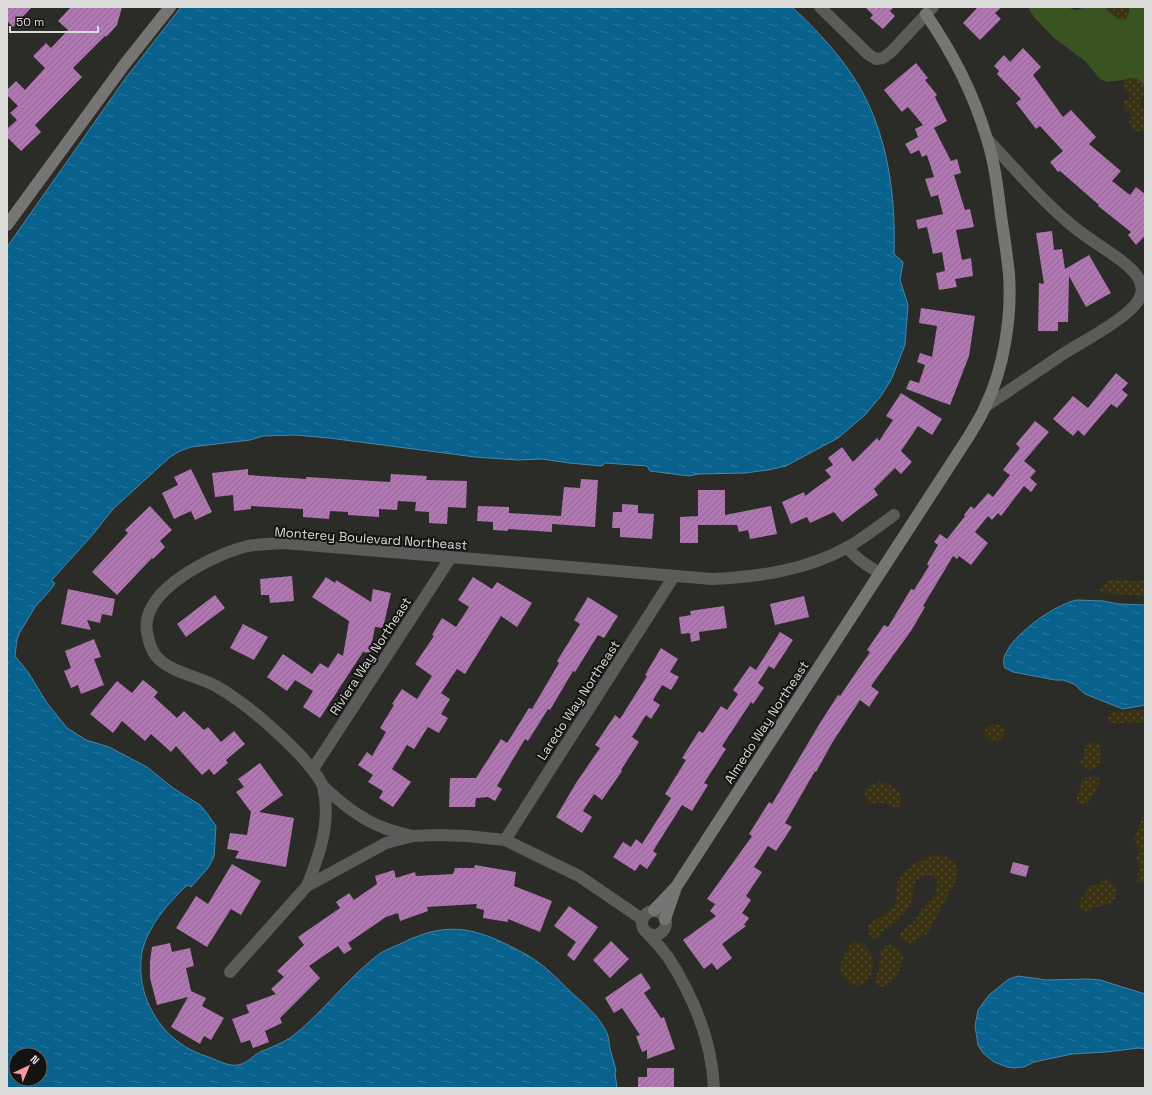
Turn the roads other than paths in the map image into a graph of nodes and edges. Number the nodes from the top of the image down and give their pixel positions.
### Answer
1 (170, 7) edge
2 (820, 7) edge
3 (929, 11) edge
4 (988, 140) junction
5 (8, 222) edge
6 (986, 406) junction
7 (894, 516) dead end
8 (847, 547) junction
9 (451, 557) junction
10 (880, 573) junction
11 (674, 576) junction
12 (313, 769) junction
13 (323, 786) junction
14 (413, 836) junction
15 (505, 840) junction
16 (307, 886) junction
17 (676, 887) junction
18 (654, 910) junction
19 (642, 919) junction
20 (666, 919) junction
21 (662, 932) junction
22 (648, 934) junction
23 (667, 956) junction
24 (230, 972) dead end
25 (714, 1088) edge

1 - 5 street
2 - 3 street
3 - 4 street
4 - 6 street
4 - 6 street
6 - 10 street
7 - 8 street, Monterey Boulevard Northeast
8 - 10 street
8 - 11 street, Monterey Boulevard Northeast
9 - 11 street, Monterey Boulevard Northeast
9 - 12 street, Riviera Way Northeast
9 - 12 street, Monterey Boulevard Northeast
10 - 17 street, Almedo Way Northeast
11 - 15 street, Laredo Way Northeast
12 - 13 street, Monterey Boulevard Northeast
13 - 14 street, Monterey Boulevard Northeast
13 - 16 street, Monterey Boulevard Northeast
14 - 15 street, Monterey Boulevard Northeast
14 - 16 street, Monterey Boulevard Northeast
15 - 19 street, Monterey Boulevard Northeast
16 - 24 street
17 - 18 street, Almedo Way Northeast
17 - 20 street, Almedo Way Northeast
18 - 19 street
18 - 20 street
19 - 22 street
20 - 21 street
21 - 22 street
21 - 23 street
22 - 23 street
23 - 25 street

